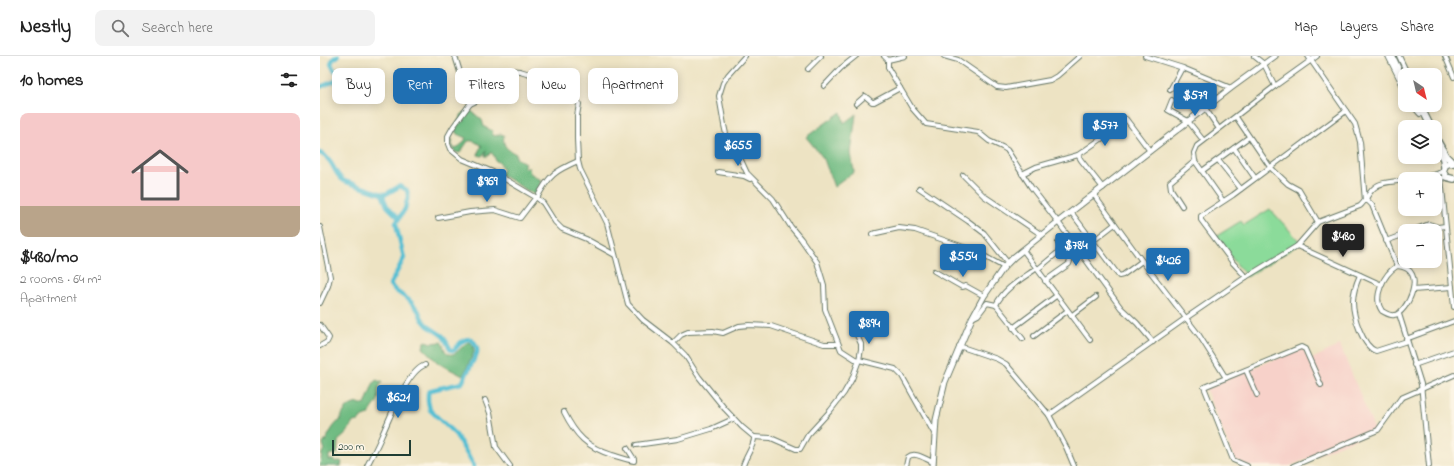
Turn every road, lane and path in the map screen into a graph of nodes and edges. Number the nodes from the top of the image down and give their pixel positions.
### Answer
1 (455, 56) edge
2 (745, 56) edge
3 (822, 56) edge
4 (856, 56) edge
5 (884, 56) edge
6 (905, 56) edge
7 (944, 56) edge
8 (1080, 56) edge
9 (1145, 56) edge
10 (1254, 56) edge
11 (1275, 56) edge
12 (1308, 56) edge
13 (1317, 56) edge
14 (1388, 56) edge
15 (1392, 56) edge
16 (1397, 56) edge
17 (1445, 56) edge
18 (957, 58) edge
19 (888, 60) junction
20 (1311, 60) junction
21 (1264, 64) junction
22 (459, 68) edge
23 (1182, 68) junction
24 (1398, 68) edge
25 (1403, 68) edge
26 (808, 69) dead end
27 (1453, 70) edge
28 (519, 72) edge
29 (1398, 76) edge
30 (1454, 77) edge
31 (824, 86) dead end
32 (1275, 86) junction
33 (900, 88) junction
34 (1231, 88) junction
35 (1170, 90) dead end
36 (1172, 100) dead end
37 (470, 104) edge
38 (856, 104) dead end
39 (1205, 108) junction
40 (1346, 111) junction
41 (1420, 114) edge
42 (1236, 117) junction
43 (1423, 120) edge
44 (1188, 121) junction
45 (1219, 129) junction
46 (1249, 137) junction
47 (1203, 140) junction
48 (1234, 148) junction
49 (1442, 149) edge
50 (1150, 151) junction
51 (1078, 155) junction
52 (1442, 159) edge
53 (1218, 160) junction
54 (578, 161) junction
55 (1195, 161) junction
56 (1453, 162) edge
57 (1270, 167) junction
58 (1443, 169) junction
59 (1202, 171) junction
60 (718, 172) dead end
61 (1439, 172) edge
62 (1022, 174) junction
63 (963, 175) dead end
64 (1255, 178) junction
65 (1449, 179) edge
66 (752, 180) junction
67 (1398, 181) edge
68 (919, 188) dead end
69 (1103, 188) junction
70 (1241, 189) junction
71 (1094, 195) junction
72 (536, 197) junction
73 (1365, 200) junction
74 (1223, 201) junction
75 (1182, 206) dead end
76 (1071, 212) junction
77 (438, 218) dead end
78 (1058, 222) junction
79 (1318, 222) junction
80 (1115, 224) junction
81 (1445, 226) joint
82 (320, 227) edge
83 (872, 234) dead end
84 (1042, 235) junction
85 (1398, 237) edge
86 (1092, 241) junction
87 (1386, 241) junction
88 (1058, 243) dead end
89 (1297, 246) junction
90 (1062, 249) junction
91 (1023, 250) junction
92 (615, 255) junction
93 (1142, 261) junction
94 (1008, 263) junction
95 (1397, 266) joint
96 (1004, 267) junction
97 (1037, 268) junction
98 (1406, 268) edge
99 (934, 271) dead end
100 (1360, 275) junction
101 (1246, 277) junction
102 (1045, 281) junction
103 (1382, 285) junction
104 (1452, 287) junction
105 (1413, 290) junction
106 (984, 296) junction
107 (1056, 296) junction
108 (1096, 297) dead end
109 (320, 303) edge
110 (996, 305) junction
111 (1454, 307) edge
112 (1068, 311) junction
113 (1399, 314) junction
114 (1071, 316) junction
115 (972, 318) junction
116 (1186, 318) junction
117 (1454, 321) edge
118 (320, 325) edge
119 (1013, 328) junction
120 (856, 333) dead end
121 (1034, 336) dead end
122 (1023, 339) dead end
123 (1090, 340) dead end
124 (1407, 340) junction
125 (1153, 342) junction
126 (672, 343) junction
127 (838, 344) junction
128 (320, 346) edge
129 (959, 346) junction
130 (1454, 351) edge
131 (859, 360) junction
132 (425, 364) dead end
133 (1414, 365) junction
134 (1246, 370) junction
135 (1454, 375) edge
136 (1226, 378) junction
137 (1321, 385) dead end
138 (1421, 390) junction
139 (1257, 395) dead end
140 (485, 400) dead end
141 (564, 412) dead end
142 (1049, 415) junction
143 (733, 419) junction
144 (934, 433) junction
145 (754, 436) junction
146 (636, 445) dead end
147 (627, 448) dead end
148 (634, 461) junction
149 (933, 464) edge
150 (367, 466) edge
151 (510, 466) edge
152 (634, 466) edge
153 (743, 466) edge
154 (906, 466) edge
155 (1074, 466) edge
156 (1247, 466) edge
157 (1293, 466) edge
158 (1429, 466) edge

1 - 22 street
2 - 66 street
3 - 26 street
4 - 31 street
5 - 19 street
6 - 19 street
7 - 18 street
8 - 18 street
9 - 23 street
10 - 21 street
11 - 21 main road
12 - 20 street
13 - 20 street
14 - 29 street
15 - 24 highway
16 - 25 highway
17 - 27 street
19 - 33 street
20 - 32 street
20 - 40 street
21 - 32 street
21 - 34 main road
23 - 34 street
23 - 35 street
27 - 30 street
28 - 54 street
32 - 42 street
33 - 38 street
33 - 62 street
34 - 39 main road
36 - 44 street
37 - 72 street
39 - 44 main road
39 - 45 street
40 - 57 street
40 - 73 street
41 - 43 highway
42 - 45 street
42 - 46 street
44 - 47 street
44 - 50 main road
45 - 47 street
46 - 48 street
46 - 57 street
47 - 55 street
48 - 53 street
48 - 64 street
49 - 56 highway
50 - 51 street
50 - 69 main road
51 - 62 street
51 - 69 street
52 - 58 highway
53 - 59 street
53 - 70 street
54 - 72 street
54 - 92 street
55 - 59 street
55 - 75 street
56 - 58 highway
57 - 64 street
57 - 79 street
58 - 61 street
58 - 65 highway
59 - 74 street
60 - 66 street
62 - 78 street
63 - 84 street
64 - 70 street
65 - 81 street
66 - 127 street
67 - 73 street
68 - 94 street
69 - 71 main road
70 - 74 street
71 - 76 main road
71 - 80 street
72 - 77 street
72 - 92 street
73 - 79 street
73 - 87 street
74 - 101 street
76 - 78 main road
76 - 86 street
78 - 84 main road
78 - 125 street
79 - 89 street
80 - 86 street
80 - 93 street
81 - 104 street
82 - 109 street
83 - 96 street
84 - 91 main road
85 - 87 street
86 - 93 street
87 - 95 street
88 - 90 street
89 - 100 street
89 - 101 street
90 - 97 street
90 - 102 street
91 - 94 main road
91 - 97 street
92 - 126 street
93 - 116 street
94 - 96 main road
95 - 103 street
96 - 106 main road
97 - 102 street
97 - 110 street
98 - 105 street
99 - 106 street
100 - 103 street
100 - 124 street
101 - 116 street
102 - 107 street
103 - 113 street
104 - 105 street
104 - 111 street
105 - 113 street
106 - 115 main road
107 - 112 street
107 - 119 street
108 - 114 street
110 - 115 street
110 - 119 street
112 - 114 street
112 - 121 street
113 - 124 street
114 - 123 street
115 - 129 main road
116 - 125 street
116 - 136 street
117 - 124 street
118 - 128 street
119 - 122 street
120 - 131 street
124 - 133 street
125 - 142 street
126 - 127 street
126 - 143 street
127 - 131 street
129 - 142 street
129 - 144 main road
130 - 133 street
131 - 144 street
131 - 145 street
132 - 150 street
133 - 138 street
134 - 136 street
134 - 137 street
134 - 139 street
135 - 138 street
136 - 156 street
138 - 157 street
138 - 158 street
140 - 151 street
141 - 148 street
142 - 155 street
143 - 145 street
143 - 146 street
144 - 149 main road
145 - 153 street
147 - 148 street
148 - 152 street
149 - 154 street

